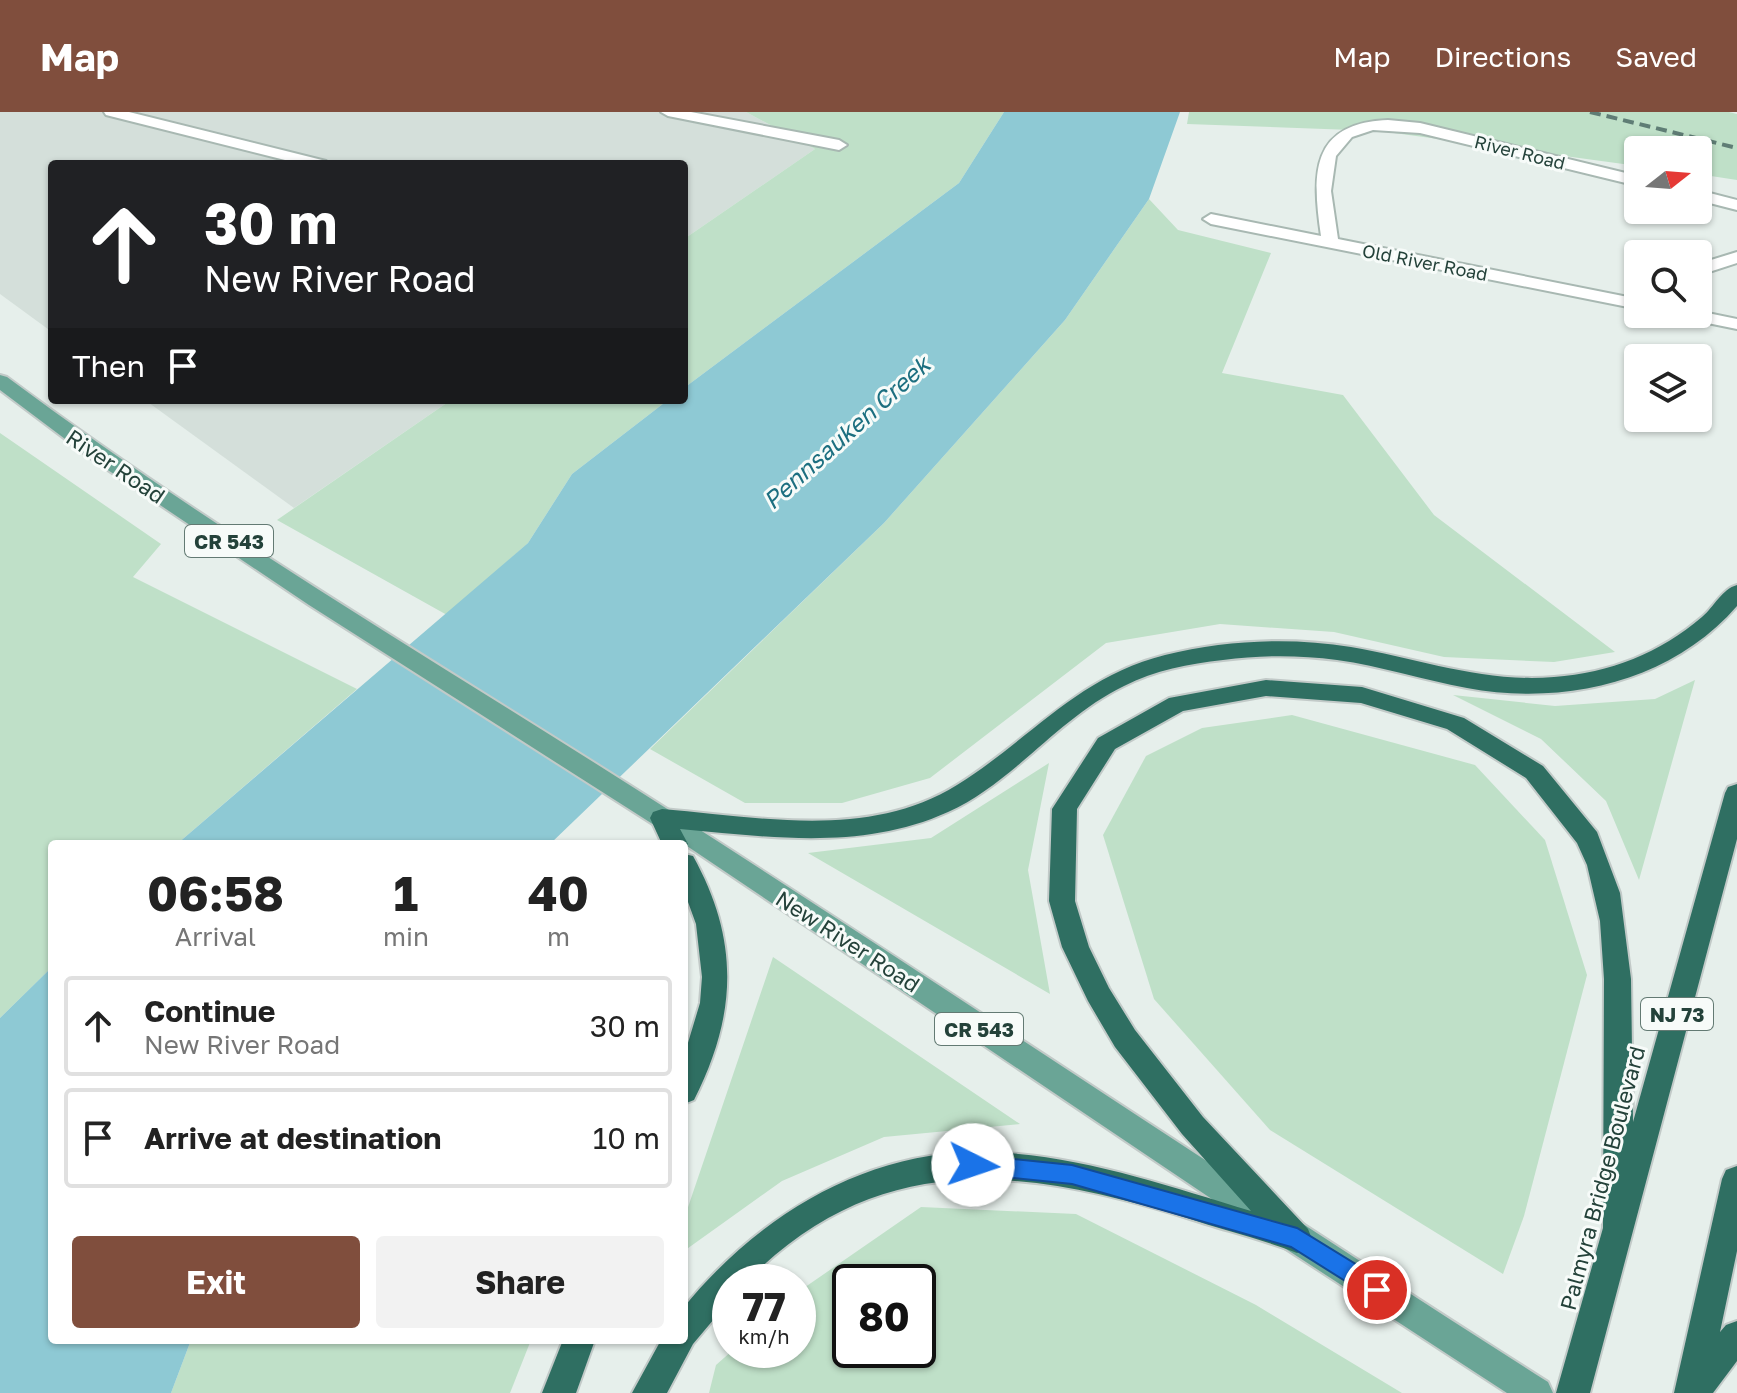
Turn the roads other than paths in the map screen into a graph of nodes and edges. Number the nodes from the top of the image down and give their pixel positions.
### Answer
1 (111, 112) edge
2 (668, 112) edge
3 (839, 145) dead end
4 (304, 160) edge
5 (1624, 178) edge
6 (1712, 199) edge
7 (1737, 205) edge
8 (1211, 219) dead end
9 (1330, 243) junction
10 (1737, 257) edge
11 (1712, 265) edge
12 (1624, 301) edge
13 (1712, 319) edge
14 (1737, 324) edge
15 (0, 381) edge
16 (1737, 592) edge
17 (317, 600) joint
18 (1737, 793) edge
19 (662, 818) junction
20 (673, 840) edge
21 (688, 871) edge
22 (688, 1081) edge
23 (1737, 1179) edge
24 (1618, 1235) junction
25 (1297, 1239) junction
26 (688, 1327) edge
27 (1737, 1336) edge
28 (577, 1344) edge
29 (676, 1344) edge
30 (559, 1393) edge
31 (649, 1393) edge
32 (1536, 1393) edge
33 (1573, 1393) edge
34 (1692, 1393) edge

1 - 4 street
2 - 3 street
5 - 9 street, River Road
6 - 7 street
8 - 9 street, Old River Road
9 - 12 street, Old River Road
10 - 11 street
13 - 14 street
15 - 17 main road, River Road / CR 543
16 - 19 highway
17 - 19 main road, New River Road / CR 543
18 - 24 highway, Palmyra Bridge Boulevard / NJ 73
19 - 20 highway
19 - 25 main road, New River Road / CR 543
21 - 22 highway
23 - 34 highway
24 - 25 highway
24 - 33 highway, Palmyra Bridge Boulevard / NJ 73
25 - 26 highway
25 - 32 main road, New River Road / CR 543
27 - 34 highway
28 - 30 highway
29 - 31 highway

